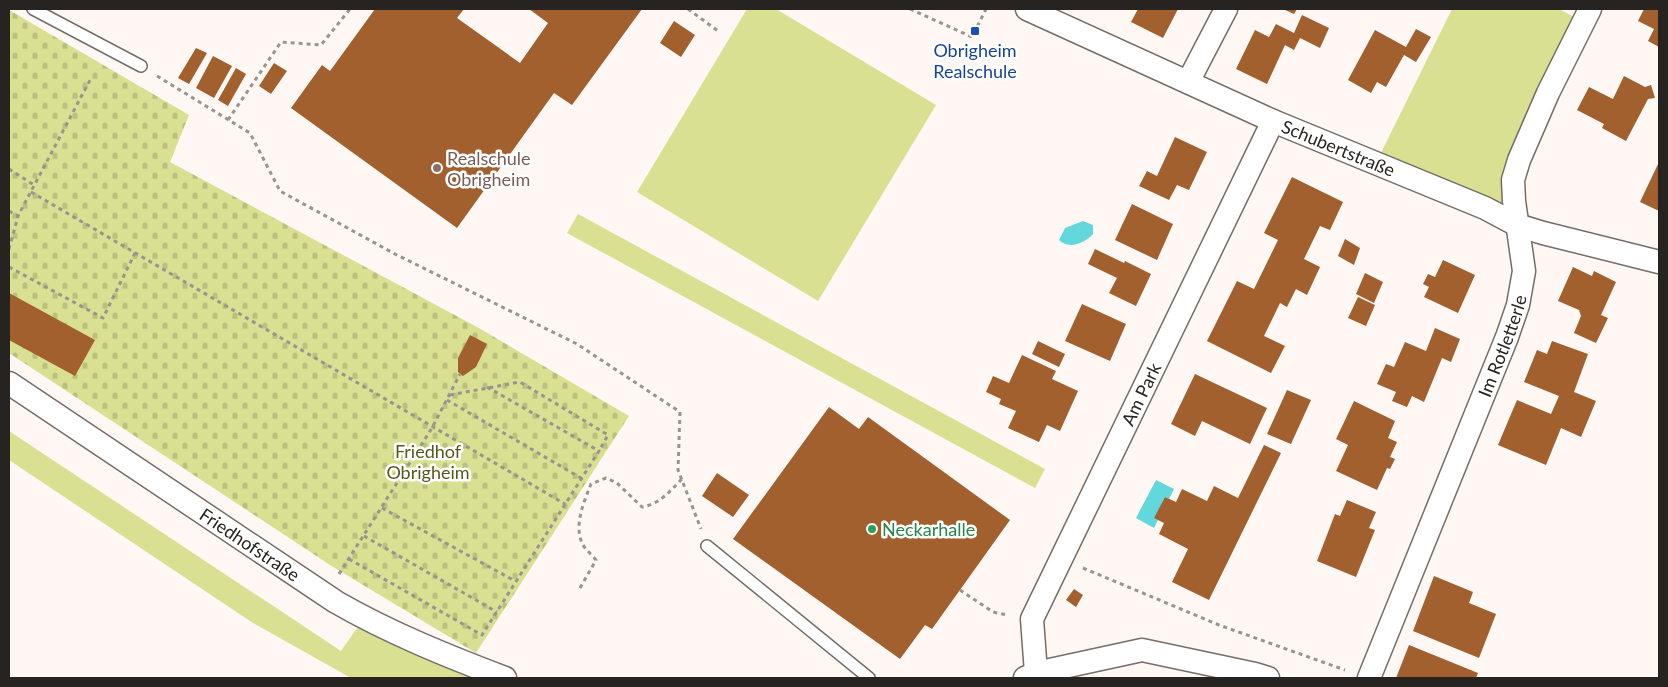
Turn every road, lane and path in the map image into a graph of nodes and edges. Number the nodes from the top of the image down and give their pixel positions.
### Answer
1 (33, 9) edge
2 (350, 9) edge
3 (688, 9) edge
4 (910, 9) edge
5 (986, 9) edge
6 (1027, 9) edge
7 (1226, 9) edge
8 (1590, 9) edge
9 (718, 31) dead end
10 (141, 66) joint
11 (90, 80) dead end
12 (1188, 82) junction
13 (228, 120) junction
14 (1273, 121) junction
15 (9, 169) edge
16 (34, 185) junction
17 (31, 192) junction
18 (9, 211) edge
19 (18, 216) junction
20 (1516, 225) junction
21 (9, 249) edge
22 (135, 253) junction
23 (1659, 262) edge
24 (9, 267) edge
25 (460, 374) dead end
26 (9, 383) edge
27 (487, 387) junction
28 (450, 395) junction
29 (447, 400) junction
30 (432, 428) junction
31 (599, 451) junction
32 (581, 478) junction
33 (682, 479) junction
34 (565, 504) junction
35 (382, 508) junction
36 (364, 536) junction
37 (707, 546) joint
38 (1062, 558) junction
39 (349, 559) junction
40 (515, 581) junction
41 (580, 588) dead end
42 (960, 590) dead end
43 (324, 594) junction
44 (497, 612) junction
45 (1032, 619) junction
46 (1030, 675) edge
47 (1359, 675) edge
48 (505, 678) edge
49 (870, 678) edge
50 (1268, 678) edge

1 - 10 lane
2 - 13 path
3 - 9 path
4 - 5 path
6 - 12 street, Schubertstraße
7 - 12 street
8 - 20 street, Im Rotletterle
10 - 13 path
11 - 16 path
12 - 14 street, Schubertstraße
13 - 33 path
14 - 20 street, Schubertstraße
14 - 38 street, Am Park
15 - 16 path
16 - 17 path
17 - 19 path
17 - 22 path
18 - 19 path
19 - 21 path
20 - 23 street, Schubertstraße
20 - 47 street, Im Rotletterle
22 - 24 path
22 - 30 path
25 - 28 path
26 - 43 street, Friedhofstraße
27 - 28 path
27 - 31 path
27 - 31 path
28 - 29 path
29 - 30 path
29 - 32 path
30 - 34 path
30 - 35 path
31 - 32 path
32 - 34 path
33 - 37 path
33 - 41 path
34 - 40 path
35 - 36 path
35 - 40 path
36 - 39 path
36 - 44 path
37 - 49 lane
38 - 45 street, Am Park
38 - 47 path
39 - 43 path
39 - 44 path
40 - 44 path
42 - 45 path
43 - 48 street, Friedhofstraße
45 - 46 street
46 - 50 street

